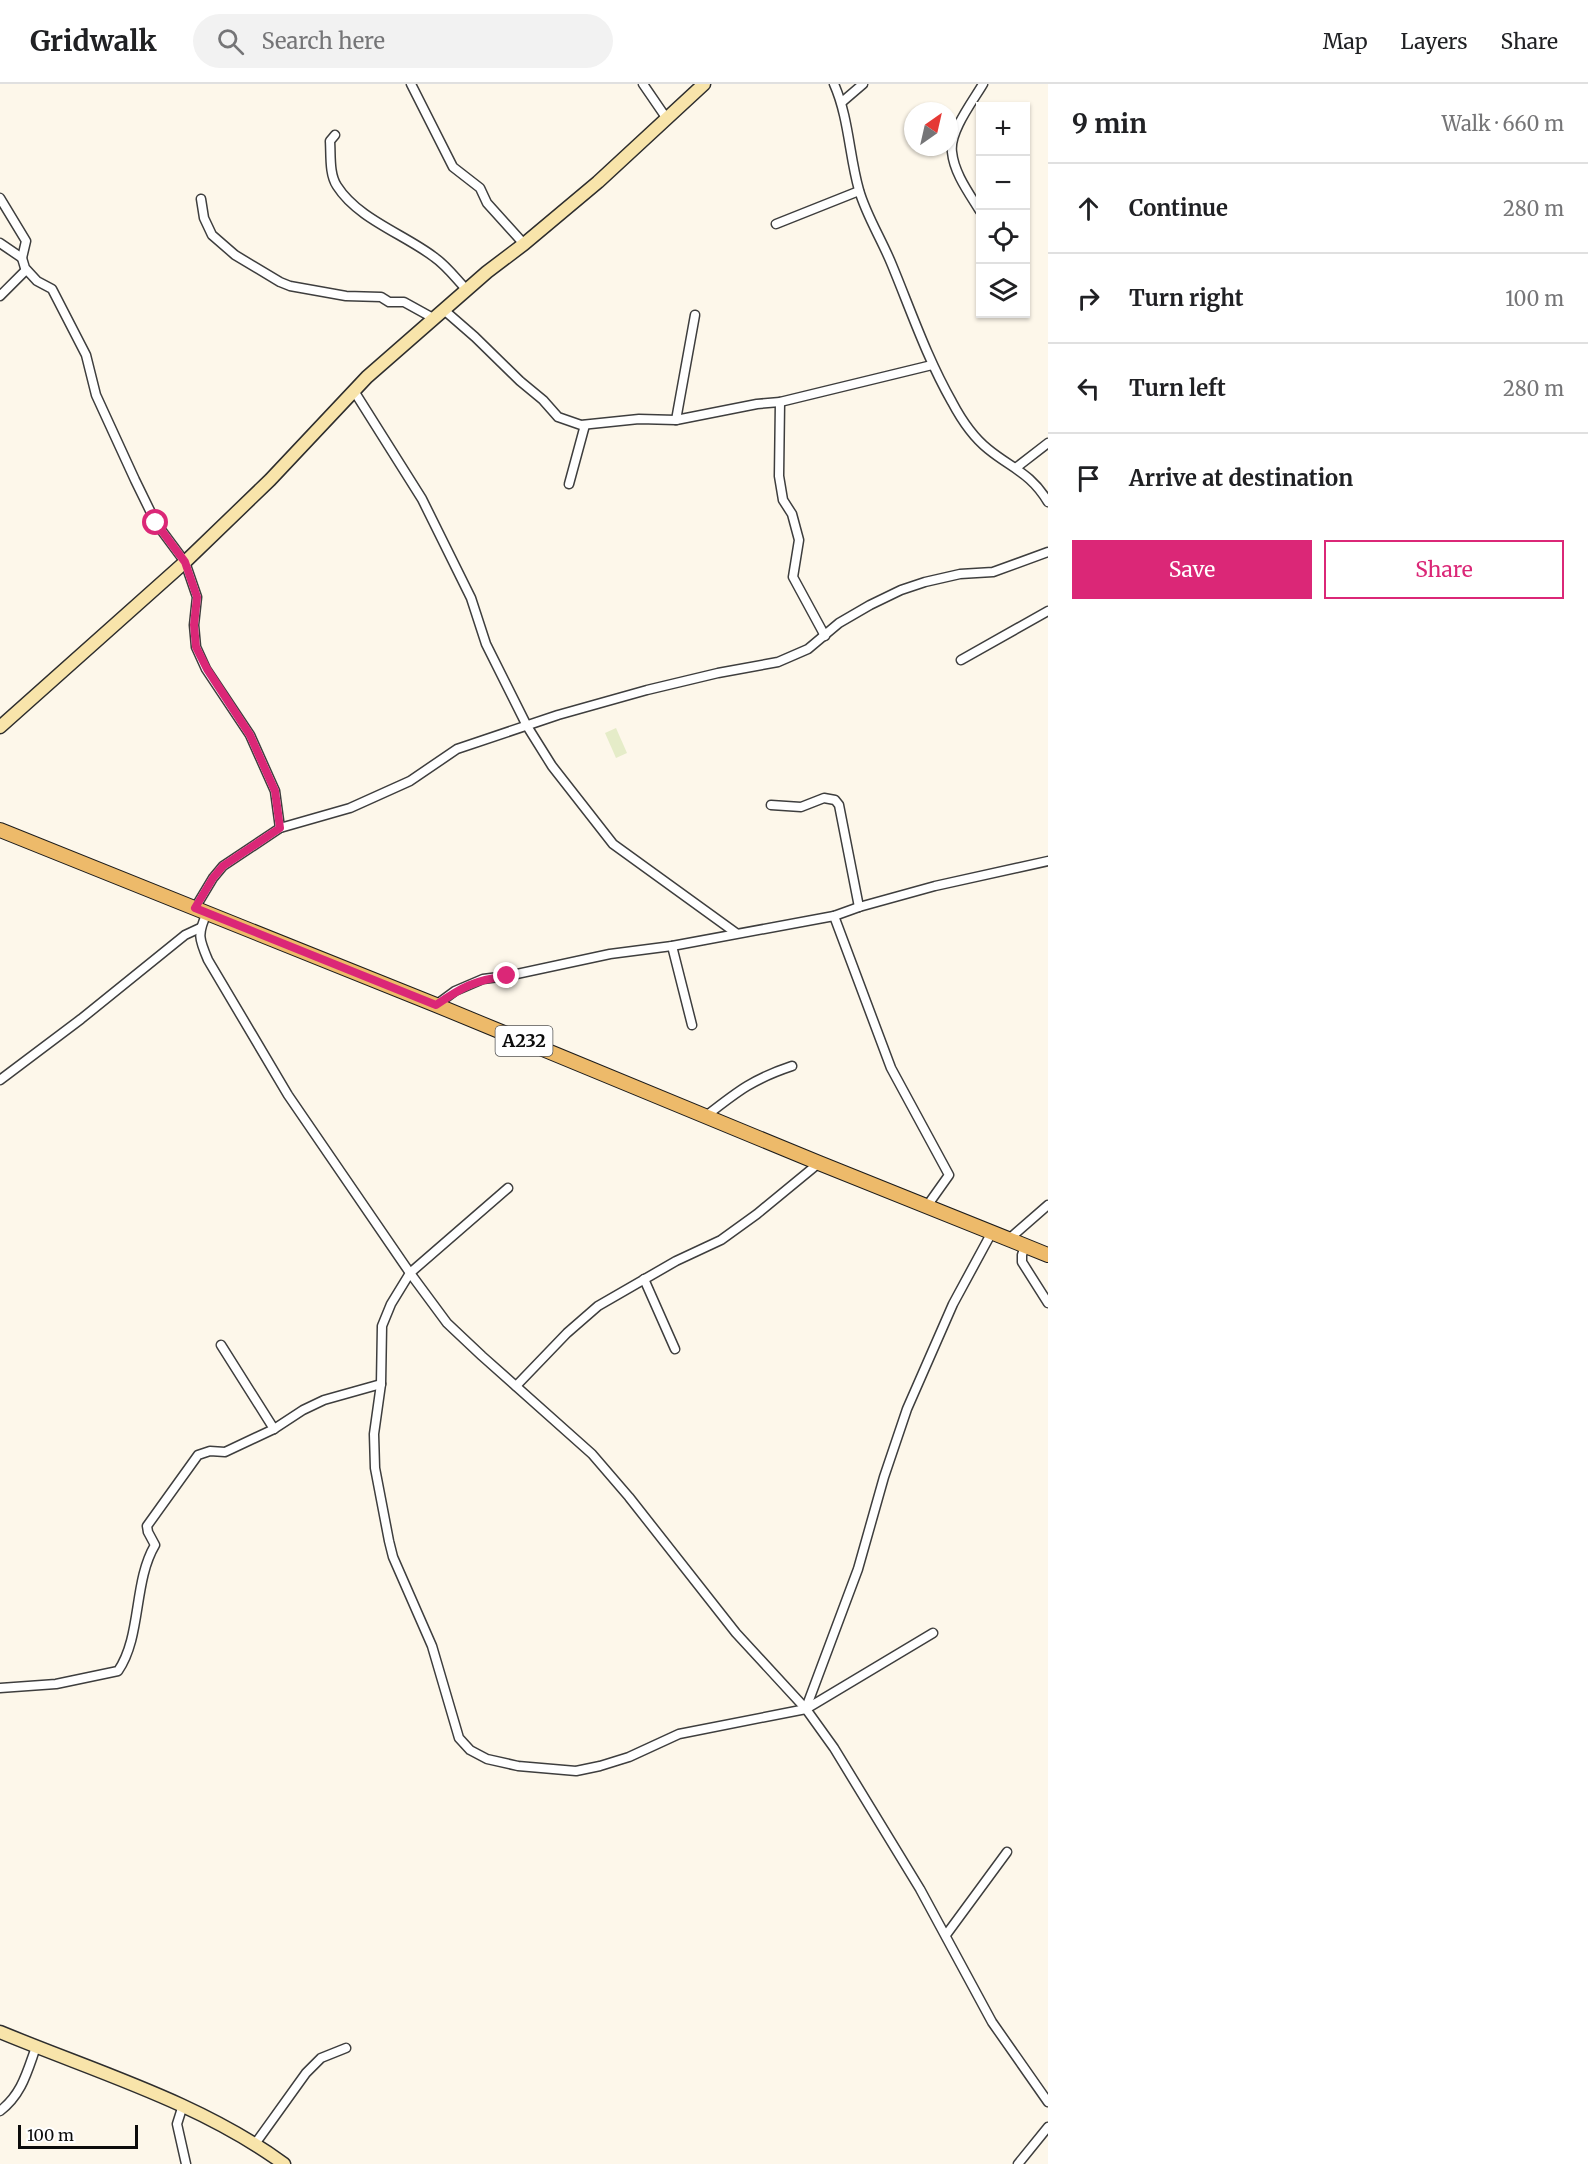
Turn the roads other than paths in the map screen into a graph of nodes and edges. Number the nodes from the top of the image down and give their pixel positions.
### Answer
1 (411, 84) edge
2 (643, 84) edge
3 (704, 84) edge
4 (834, 84) edge
5 (863, 84) edge
6 (983, 84) edge
7 (842, 102) junction
8 (667, 119) junction
9 (335, 135) dead end
10 (859, 191) junction
11 (0, 198) edge
12 (201, 199) dead end
13 (979, 210) edge
14 (776, 224) dead end
15 (0, 243) edge
16 (524, 244) junction
17 (22, 258) junction
18 (26, 270) junction
19 (467, 290) junction
20 (0, 296) edge
21 (444, 310) junction
22 (695, 315) dead end
23 (433, 318) junction
24 (932, 365) junction
25 (354, 391) junction
26 (780, 402) junction
27 (676, 420) junction
28 (585, 425) junction
29 (1048, 442) edge
30 (1017, 467) junction
31 (569, 484) dead end
32 (1048, 502) edge
33 (1048, 552) edge
34 (185, 562) junction
35 (1048, 611) edge
36 (825, 636) junction
37 (961, 660) dead end
38 (2, 721) edge
39 (527, 726) junction
40 (771, 805) dead end
41 (280, 828) junction
42 (0, 830) edge
43 (1048, 861) edge
44 (859, 907) junction
45 (201, 911) junction
46 (834, 916) junction
47 (200, 928) junction
48 (736, 933) junction
49 (672, 946) junction
50 (436, 1005) junction
51 (692, 1025) dead end
52 (792, 1066) dead end
53 (0, 1080) edge
54 (706, 1116) junction
55 (819, 1163) junction
56 (508, 1188) dead end
57 (1048, 1205) edge
58 (927, 1206) junction
59 (992, 1232) junction
60 (1009, 1239) junction
61 (1025, 1246) junction
62 (1048, 1255) edge
63 (410, 1273) junction
64 (644, 1279) junction
65 (1048, 1303) edge
66 (221, 1346) dead end
67 (675, 1349) dead end
68 (381, 1384) junction
69 (516, 1386) junction
70 (274, 1429) junction
71 (933, 1633) dead end
72 (0, 1688) edge
73 (806, 1709) junction
74 (1007, 1852) dead end
75 (946, 1935) junction
76 (0, 2032) edge
77 (36, 2047) junction
78 (346, 2048) dead end
79 (1048, 2102) edge
80 (183, 2105) junction
81 (0, 2111) edge
82 (1048, 2127) edge
83 (255, 2144) junction
84 (265, 2158) edge
85 (186, 2164) edge
86 (284, 2164) edge
87 (1018, 2164) edge

1 - 16 street
2 - 8 street
3 - 8 street
4 - 7 street
5 - 7 street
6 - 13 street
7 - 10 street
8 - 16 street
9 - 19 street
10 - 14 street
10 - 24 street
11 - 17 street
12 - 23 street
15 - 17 street
16 - 19 street
17 - 18 street
18 - 20 street
18 - 34 street
19 - 21 street
21 - 23 street
21 - 28 street
22 - 27 street
23 - 25 street
24 - 26 street
24 - 30 street
25 - 34 street
25 - 39 street
26 - 27 street
26 - 36 street
27 - 28 street
28 - 31 street
29 - 30 street
30 - 32 street
33 - 36 street
34 - 38 street
34 - 41 street
35 - 37 street
36 - 39 street
39 - 41 street
39 - 48 street
40 - 44 street
41 - 45 street
42 - 45 main road, A232
43 - 44 street
44 - 46 street
45 - 47 street
45 - 50 main road, A232
46 - 48 street
46 - 58 street
47 - 53 street
47 - 63 street
48 - 49 street
49 - 50 street
49 - 51 street
50 - 54 main road, A232
52 - 54 street
54 - 55 main road, A232
55 - 58 main road, A232
55 - 64 street
56 - 63 street
57 - 60 street
58 - 59 main road, A232
59 - 60 main road, A232
59 - 73 street
60 - 61 main road, A232
61 - 62 main road, A232
61 - 65 street
63 - 68 street
63 - 69 street
64 - 67 street
64 - 69 street
66 - 70 street
68 - 70 street
68 - 73 street
69 - 73 street
70 - 72 street
71 - 73 street
73 - 75 street
74 - 75 street
75 - 79 street
76 - 77 street
77 - 80 street
77 - 81 street
78 - 83 street
80 - 83 street
80 - 85 street
82 - 87 street
83 - 84 street
84 - 86 street

